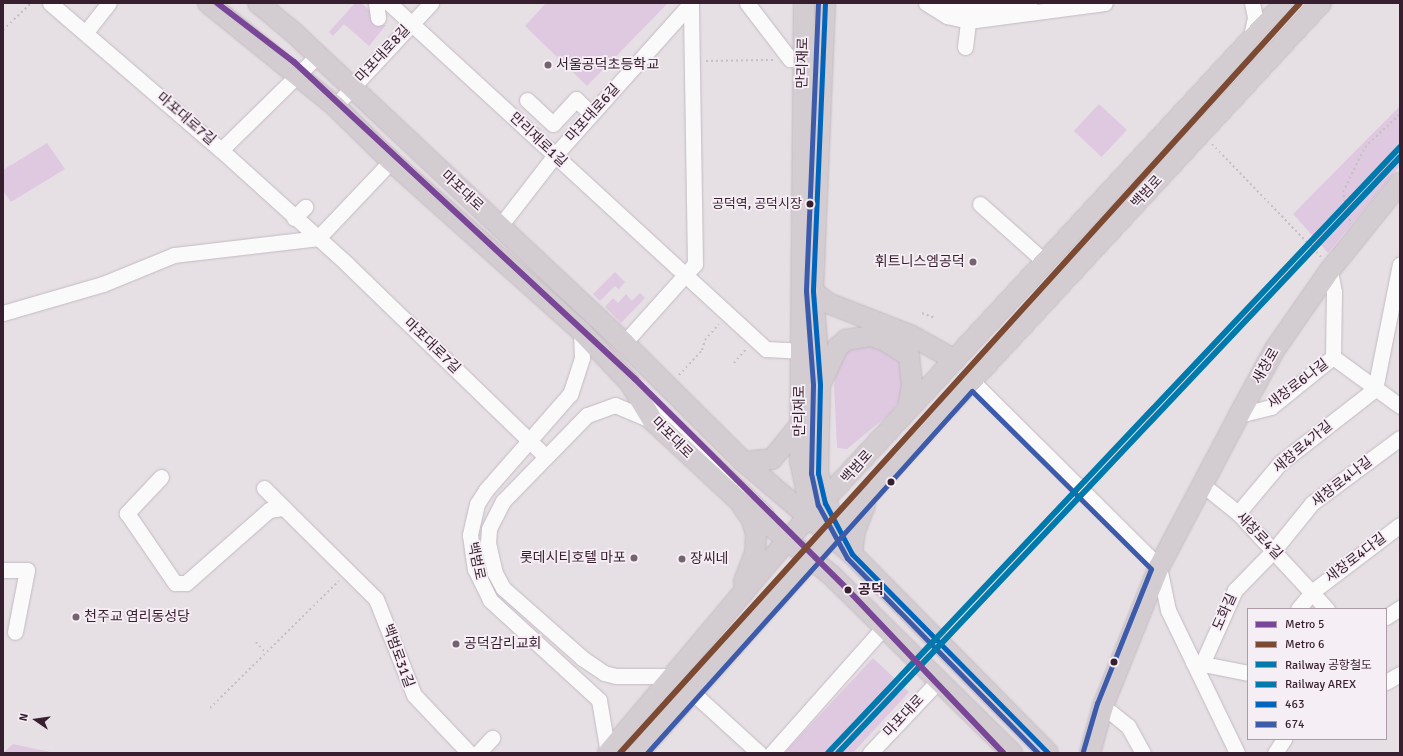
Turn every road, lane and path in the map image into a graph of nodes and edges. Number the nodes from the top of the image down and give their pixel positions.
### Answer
1 (31, 3) edge
2 (50, 3) edge
3 (109, 3) edge
4 (208, 3) edge
5 (219, 3) edge
6 (258, 3) edge
7 (389, 3) edge
8 (431, 3) edge
9 (691, 3) edge
10 (747, 3) edge
11 (804, 3) edge
12 (825, 3) edge
13 (926, 3) edge
14 (946, 3) edge
15 (1029, 3) edge
16 (1105, 3) edge
17 (1252, 3) edge
18 (1285, 3) edge
19 (1321, 3) edge
20 (969, 16) junction
21 (412, 24) junction
22 (3, 30) edge
23 (86, 32) junction
24 (1250, 41) junction
25 (966, 47) dead end
26 (796, 59) junction
27 (692, 61) junction
28 (305, 67) junction
29 (352, 88) junction
30 (526, 100) dead end
31 (335, 106) junction
32 (591, 114) junction
33 (1400, 114) edge
34 (1201, 133) junction
35 (221, 150) junction
36 (555, 155) junction
37 (1143, 156) junction
38 (391, 161) junction
39 (261, 171) dead end
40 (245, 172) junction
41 (1164, 174) junction
42 (1400, 183) edge
43 (1345, 202) junction
44 (980, 204) dead end
45 (305, 207) dead end
46 (294, 218) junction
47 (500, 226) junction
48 (318, 238) junction
49 (1354, 239) junction
50 (1311, 246) junction
51 (1045, 262) junction
52 (1400, 264) edge
53 (1331, 269) junction
54 (686, 278) junction
55 (813, 291) junction
56 (3, 313) edge
57 (922, 313) dead end
58 (726, 316) junction
59 (935, 318) dead end
60 (580, 331) junction
61 (754, 340) junction
62 (624, 343) junction
63 (800, 351) junction
64 (1333, 357) junction
65 (955, 360) junction
66 (734, 363) dead end
67 (972, 381) junction
68 (630, 383) junction
69 (820, 384) junction
70 (668, 386) junction
71 (1375, 389) junction
72 (1400, 406) edge
73 (907, 410) junction
74 (1239, 415) junction
75 (653, 421) junction
76 (800, 425) junction
77 (1400, 438) edge
78 (529, 440) junction
79 (544, 455) junction
80 (744, 462) junction
81 (161, 477) dead end
82 (1202, 485) junction
83 (264, 488) dead end
84 (869, 494) junction
85 (739, 501) junction
86 (825, 503) junction
87 (284, 508) junction
88 (1238, 513) junction
89 (812, 518) junction
90 (1400, 525) edge
91 (789, 538) junction
92 (826, 542) junction
93 (1274, 550) junction
94 (852, 554) junction
95 (1159, 567) junction
96 (3, 570) edge
97 (350, 571) junction
98 (832, 575) junction
99 (783, 590) junction
100 (1313, 591) junction
101 (739, 595) junction
102 (1299, 608) edge
103 (1326, 608) edge
104 (1400, 608) edge
105 (1387, 616) edge
106 (884, 627) junction
107 (15, 632) dead end
108 (256, 642) dead end
109 (266, 652) junction
110 (1198, 663) junction
111 (1247, 673) edge
112 (1400, 674) edge
113 (674, 676) junction
114 (939, 680) junction
115 (1387, 681) edge
116 (692, 692) junction
117 (1103, 706) junction
118 (210, 708) dead end
119 (492, 738) dead end
120 (1283, 740) edge
121 (469, 753) edge
122 (478, 753) edge
123 (608, 753) edge
124 (638, 753) edge
125 (759, 753) edge
126 (772, 753) edge
127 (870, 753) edge
128 (1012, 753) edge
129 (1048, 753) edge
130 (1090, 753) edge
131 (1143, 753) edge
132 (1238, 753) edge
133 (1276, 753) edge

1 - 22 path
2 - 23 street, 마포대로7길
3 - 23 street
4 - 28 main road, 마포대로
5 - 28 street
6 - 28 main road, 마포대로
7 - 21 street, 만리재로1길
8 - 21 street, 마포대로8길
9 - 27 street
9 - 32 street, 마포대로6길
10 - 26 street
11 - 26 main road, 만리재로
12 - 55 main road, 만리재로
13 - 20 street
14 - 20 street
15 - 20 street
16 - 20 street
17 - 24 street
18 - 24 main road, 백범로
19 - 34 main road, 백범로
20 - 25 street
21 - 29 street, 마포대로8길
21 - 36 street, 만리재로1길
23 - 35 street, 마포대로7길
24 - 37 main road, 백범로
26 - 27 path
26 - 63 main road, 만리재로
27 - 54 street
28 - 29 main road, 마포대로
28 - 31 main road, 마포대로
28 - 35 street
29 - 31 street, 마포대로8길
29 - 47 main road, 마포대로
30 - 32 street
31 - 38 main road, 마포대로
32 - 36 street, 마포대로6길
33 - 43 path
34 - 41 main road, 백범로
34 - 50 path
35 - 40 street, 마포대로7길
36 - 47 street, 마포대로6길
36 - 54 street, 만리재로1길
37 - 41 main road
37 - 51 main road, 백범로
38 - 48 street
38 - 60 main road, 마포대로
39 - 40 street
40 - 46 street, 마포대로7길
41 - 67 main road, 백범로
42 - 49 main road, 새창로
43 - 49 path
43 - 50 path
44 - 51 street
45 - 46 street
46 - 48 street, 마포대로7길
47 - 62 main road, 마포대로
48 - 56 street
48 - 78 street, 마포대로7길
49 - 53 main road, 새창로
50 - 53 path
51 - 65 main road, 백범로
52 - 71 street
53 - 64 street, 새창로6나길
53 - 74 main road, 새창로
54 - 58 street, 만리재로1길
54 - 62 street
55 - 65 main road
55 - 69 main road, 만리재로
57 - 59 path
58 - 61 street, 만리재로1길
58 - 70 path
60 - 68 main road, 마포대로
60 - 78 street, 백범로
61 - 63 street, 만리재로1길
61 - 66 path
62 - 70 main road, 마포대로
63 - 76 main road, 만리재로
64 - 71 street, 새창로6나길
64 - 74 street, 새창로6나길
65 - 73 main road, 백범로
67 - 84 main road, 백범로
67 - 95 street
68 - 75 main road, 마포대로
68 - 91 street
69 - 73 main road
69 - 86 main road, 만리재로
70 - 80 main road, 마포대로
71 - 72 street, 새창로6나길
71 - 88 street, 새창로4가길
73 - 86 main road, 백범로
74 - 82 main road, 새창로
75 - 79 street, 백범로
75 - 85 main road, 마포대로
76 - 80 main road
76 - 89 main road, 만리재로
77 - 93 street, 새창로4나길
78 - 79 street, 마포대로7길
78 - 123 street, 백범로
79 - 113 street, 백범로
80 - 89 main road, 마포대로
81 - 87 street
82 - 88 street, 새창로4길
82 - 95 main road, 새창로
83 - 87 street, 백범로31길
84 - 92 main road, 백범로
84 - 94 main road
85 - 91 main road, 마포대로
85 - 101 main road
86 - 89 main road, 백범로
86 - 92 main road, 만리재로
87 - 97 street, 백범로31길
88 - 93 street, 새창로4길
89 - 91 main road, 백범로
89 - 92 main road, 마포대로
90 - 100 street, 새창로4다길
91 - 92 main road, 마포대로
91 - 101 main road, 백범로
92 - 94 main road, 마포대로
92 - 98 main road, 마포대로
92 - 99 main road, 백범로
93 - 100 street, 새창로4길
93 - 110 street, 도화길
94 - 129 main road, 마포대로
95 - 110 street
95 - 117 main road, 새창로
96 - 107 street
97 - 109 path
97 - 121 street, 백범로31길
98 - 99 main road
98 - 106 main road, 마포대로
99 - 116 main road, 백범로
100 - 102 street
100 - 103 street, 새창로4길
101 - 113 main road, 백범로
104 - 105 street
106 - 114 main road, 마포대로
106 - 126 street
108 - 109 path
109 - 118 path
110 - 111 street
110 - 132 street
112 - 115 street
113 - 123 main road, 백범로
114 - 127 street, 마포대로
114 - 128 main road, 마포대로
116 - 124 main road, 백범로
116 - 125 street
117 - 130 main road, 새창로
117 - 131 street
119 - 122 street
120 - 133 street

